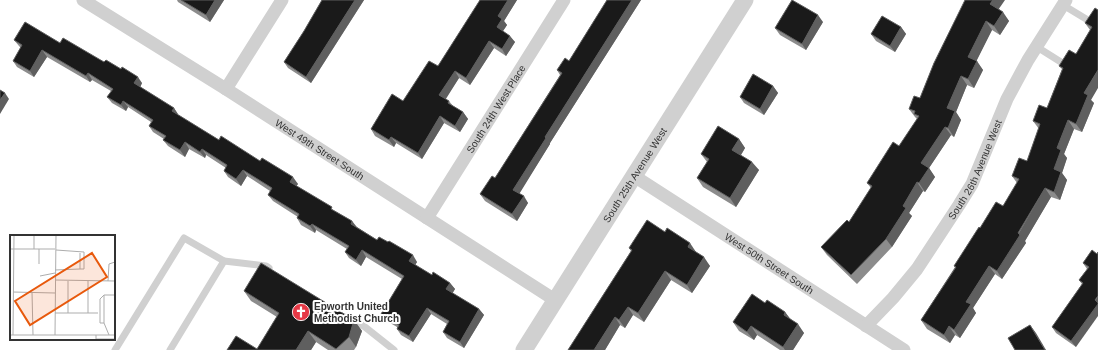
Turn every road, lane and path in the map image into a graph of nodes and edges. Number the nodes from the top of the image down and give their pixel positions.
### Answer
1 (83, 0) edge
2 (282, 0) edge
3 (564, 0) edge
4 (745, 0) edge
5 (1064, 2) edge
6 (1091, 22) edge
7 (1037, 47) junction
8 (1064, 64) edge
9 (226, 89) junction
10 (634, 176) junction
11 (427, 218) junction
12 (224, 261) junction
13 (272, 270) edge
14 (555, 300) junction
15 (338, 311) edge
16 (866, 326) junction
17 (115, 350) edge
18 (170, 350) edge
19 (394, 350) edge
20 (524, 350) edge
21 (904, 350) edge

1 - 9 street, West 49th Street South
2 - 9 street
3 - 11 street, South 24th West Place
4 - 10 street, South 25th Avenue West
5 - 6 lane
5 - 7 street, South 26th Avenue West
7 - 8 lane
7 - 16 street, South 26th Avenue West
9 - 11 street, West 49th Street South
10 - 14 street, South 25th Avenue West
10 - 16 street, West 50th Street South
11 - 14 street, West 49th Street South
12 - 13 lane
12 - 17 lane
12 - 18 lane
14 - 20 street, South 25th Avenue West
15 - 19 lane
16 - 21 street, West 50th Street South

